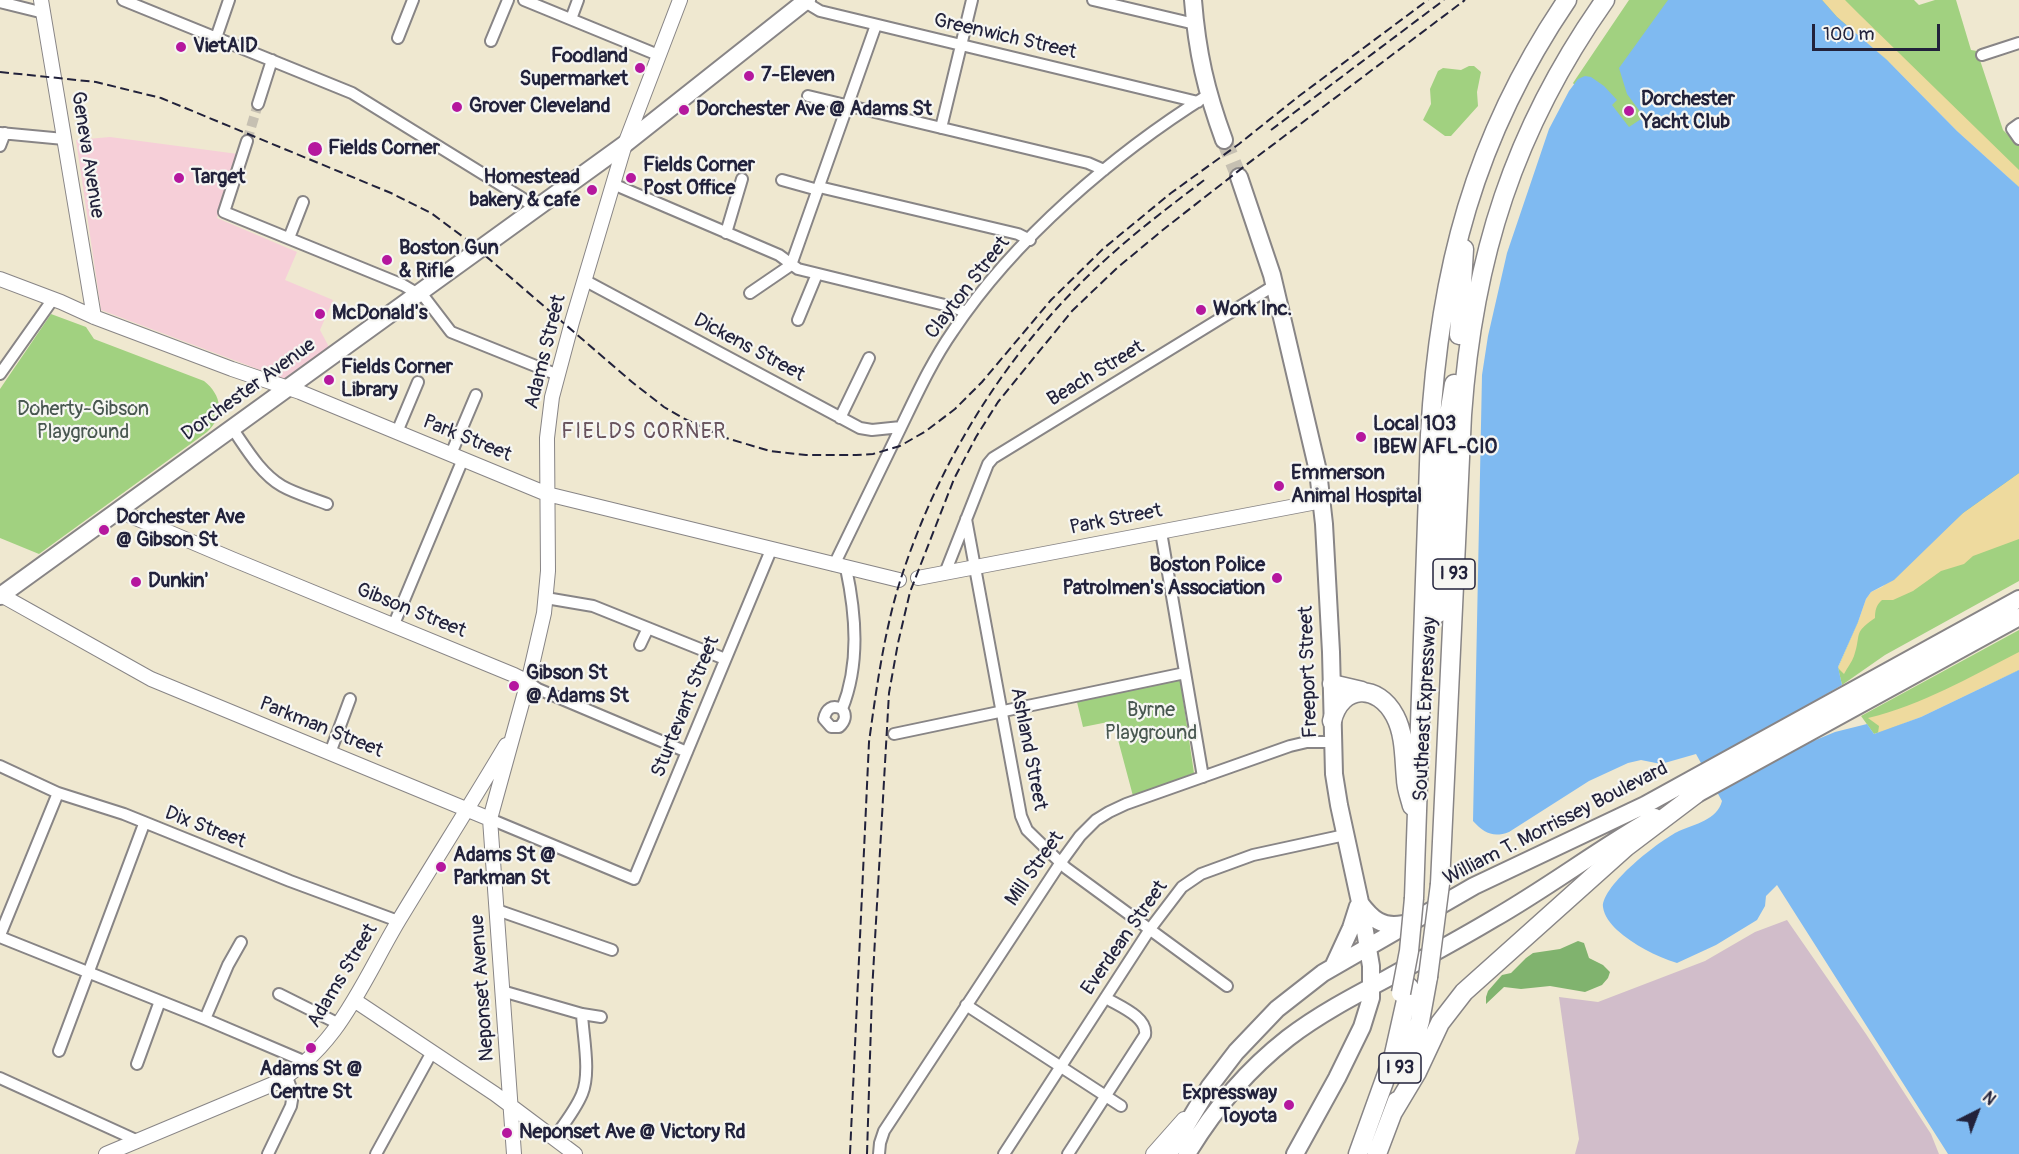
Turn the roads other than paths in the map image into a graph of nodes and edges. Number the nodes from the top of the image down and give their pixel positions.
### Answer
1 (123, 0) edge
2 (229, 0) edge
3 (413, 0) edge
4 (508, 0) edge
5 (524, 0) edge
6 (578, 0) edge
7 (680, 0) edge
8 (972, 0) edge
9 (1094, 0) edge
10 (1193, 0) edge
11 (1567, 0) edge
12 (1605, 0) edge
13 (806, 1) edge
14 (0, 2) edge
15 (43, 7) edge
16 (571, 19) junction
17 (1195, 24) junction
18 (876, 25) junction
19 (216, 38) junction
20 (398, 38) dead end
21 (491, 42) dead end
22 (2019, 44) edge
23 (961, 45) junction
24 (658, 55) junction
25 (1983, 55) dead end
26 (272, 60) junction
27 (808, 96) dead end
28 (1203, 98) junction
29 (258, 104) tunnel mouth
30 (848, 106) junction
31 (2019, 124) edge
32 (941, 128) junction
33 (2, 133) edge
34 (64, 139) junction
35 (2019, 139) edge
36 (1224, 140) tunnel mouth
37 (247, 141) tunnel mouth
38 (625, 144) junction
39 (0, 146) edge
40 (1104, 170) junction
41 (1239, 177) tunnel mouth
42 (742, 179) dead end
43 (782, 180) dead end
44 (612, 184) junction
45 (818, 188) junction
46 (303, 202) dead end
47 (1466, 208) junction
48 (536, 209) junction
49 (726, 232) junction
50 (289, 238) junction
51 (1029, 240) junction
52 (791, 265) junction
53 (1483, 266) junction
54 (817, 274) junction
55 (0, 279) edge
56 (584, 280) junction
57 (1275, 285) junction
58 (750, 293) dead end
59 (419, 294) junction
60 (53, 298) junction
61 (966, 312) junction
62 (94, 317) junction
63 (798, 320) dead end
64 (1458, 357) junction
65 (869, 358) dead end
66 (0, 374) edge
67 (558, 375) junction
68 (418, 382) dead end
69 (288, 388) junction
70 (476, 395) dead end
71 (840, 418) junction
72 (901, 427) junction
73 (232, 428) junction
74 (397, 432) junction
75 (457, 456) junction
76 (547, 494) junction
77 (1322, 501) junction
78 (327, 504) dead end
79 (118, 511) junction
80 (966, 519) junction
81 (1161, 532) junction
82 (771, 550) junction
83 (975, 566) junction
84 (840, 567) junction
85 (945, 573) junction
86 (918, 578) dead end
87 (899, 580) dead end
88 (1, 596) edge
89 (546, 598) junction
90 (2019, 599) edge
91 (2019, 617) edge
92 (394, 624) junction
93 (648, 628) junction
94 (640, 645) dead end
95 (725, 659) junction
96 (1185, 673) junction
97 (528, 682) junction
98 (1332, 684) junction
99 (1367, 692) junction
100 (1860, 696) junction
101 (350, 699) dead end
102 (842, 709) dead end
103 (1002, 712) junction
104 (1332, 721) junction
105 (516, 727) junction
106 (894, 734) dead end
107 (1332, 742) junction
108 (687, 752) junction
109 (330, 753) junction
110 (0, 766) edge
111 (1203, 777) junction
112 (1692, 787) junction
113 (498, 788) junction
114 (58, 793) junction
115 (467, 810) junction
116 (490, 819) junction
117 (144, 824) junction
118 (1418, 826) junction
119 (1345, 835) junction
120 (1061, 862) junction
121 (634, 879) joint
122 (1427, 891) junction
123 (1360, 902) junction
124 (496, 910) junction
125 (398, 921) junction
126 (1409, 922) junction
127 (1150, 929) junction
128 (0, 936) edge
129 (241, 942) dead end
130 (1367, 946) junction
131 (612, 950) dead end
132 (1333, 967) junction
133 (89, 972) junction
134 (1415, 984) junction
135 (1227, 986) dead end
136 (1372, 986) junction
137 (502, 991) junction
138 (279, 994) dead end
139 (1106, 998) junction
140 (354, 1000) junction
141 (160, 1001) junction
142 (966, 1005) junction
143 (582, 1014) junction
144 (601, 1017) dead end
145 (205, 1019) junction
146 (339, 1024) junction
147 (59, 1051) dead end
148 (432, 1052) junction
149 (306, 1062) junction
150 (137, 1064) dead end
151 (1060, 1066) junction
152 (287, 1077) junction
153 (0, 1078) edge
154 (1106, 1096) junction
155 (1201, 1099) junction
156 (511, 1105) junction
157 (1121, 1106) dead end
158 (1393, 1112) junction
159 (554, 1138) junction
160 (136, 1140) junction
161 (114, 1153) edge
162 (268, 1154) edge
163 (376, 1154) edge
164 (514, 1154) edge
165 (575, 1154) edge
166 (879, 1154) edge
167 (1004, 1154) edge
168 (1068, 1154) edge
169 (1153, 1154) edge
170 (1169, 1154) edge
171 (1187, 1154) edge
172 (1295, 1154) edge
173 (1351, 1154) edge
174 (1358, 1154) edge
175 (1368, 1154) edge
176 (1377, 1154) edge

1 - 19 street
2 - 19 street
3 - 20 street
4 - 21 street
5 - 16 street
6 - 16 street
7 - 24 main road, Adams Street
8 - 23 street
9 - 17 street
10 - 17 main road
11 - 47 highway, Southeast Expressway / I 93
12 - 53 highway, Southeast Expressway / I 93
13 - 18 street, Greenwich Street
13 - 38 main road, Dorchester Avenue
14 - 15 street
15 - 34 main road, Geneva Avenue
16 - 24 street
17 - 28 main road
18 - 23 street, Greenwich Street
18 - 30 street
19 - 26 street
22 - 25 street
23 - 28 street, Greenwich Street
23 - 32 street
24 - 38 main road, Adams Street
26 - 29 street
26 - 48 street
27 - 30 street
28 - 36 main road
28 - 40 street, Clayton Street
30 - 32 street
30 - 45 street
31 - 35 street
32 - 40 street
33 - 34 street
33 - 39 street
34 - 62 main road, Geneva Avenue
37 - 50 street
38 - 44 main road, Adams Street
38 - 48 main road, Dorchester Avenue
40 - 51 street, Clayton Street
41 - 57 main road, Freeport Street
42 - 49 street
43 - 45 street
44 - 49 street
44 - 56 main road, Adams Street
45 - 51 street
45 - 52 street
46 - 50 street
47 - 64 highway, I 93
47 - 118 highway, Southeast Expressway / I 93
48 - 59 main road, Dorchester Avenue
49 - 52 street
50 - 59 street
51 - 61 street, Clayton Street
52 - 54 street
52 - 58 street
53 - 64 highway, I 93
53 - 122 highway, Southeast Expressway / I 93
54 - 61 street
54 - 63 street
55 - 60 main road, Park Street
56 - 67 main road, Adams Street
56 - 71 street, Dickens Street
57 - 77 main road, Freeport Street
57 - 80 street, Beach Street
59 - 67 street
59 - 69 main road, Dorchester Avenue
60 - 62 main road, Park Street
60 - 66 street
61 - 72 street, Clayton Street
62 - 69 main road, Park Street
64 - 122 highway, I 93
65 - 71 street
67 - 76 main road, Adams Street
68 - 74 street
69 - 73 main road, Dorchester Avenue
69 - 74 main road, Park Street
70 - 75 street
71 - 72 street, Dickens Street
72 - 84 street, Clayton Street
73 - 78 street
73 - 79 main road, Dorchester Avenue
74 - 75 main road, Park Street
75 - 76 main road, Park Street
75 - 92 street
76 - 82 main road, Park Street
76 - 89 main road, Adams Street
77 - 81 main road, Park Street
77 - 98 main road, Freeport Street
79 - 88 main road, Dorchester Avenue
79 - 92 main road, Gibson Street
80 - 83 street
80 - 85 street, Beach Street
81 - 83 main road, Park Street
81 - 96 street
82 - 84 main road, Park Street
82 - 95 street, Sturtevant Street
83 - 85 main road, Park Street
83 - 103 street, Ashland Street
84 - 87 main road, Park Street
84 - 102 street
85 - 86 main road, Park Street
88 - 109 main road, Parkman Street
89 - 93 street
89 - 97 main road, Adams Street
90 - 100 main road, William T. Morrissey Boulevard
91 - 100 main road, William T. Morrissey Boulevard
92 - 97 main road, Gibson Street
93 - 94 street
93 - 95 street
95 - 108 street, Sturtevant Street
96 - 103 street
96 - 111 street
97 - 105 main road, Adams Street
97 - 108 street, Gibson Street
98 - 99 highway
98 - 104 main road, Freeport Street
99 - 104 highway
99 - 118 highway
100 - 112 main road, William T. Morrissey Boulevard
101 - 109 street
103 - 106 street
103 - 120 street, Ashland Street
104 - 107 main road, Freeport Street
105 - 113 main road, Adams Street
105 - 115 main road, Adams Street
107 - 111 street, Mill Street
107 - 119 main road, Freeport Street
108 - 121 street, Sturtevant Street
109 - 115 main road, Parkman Street
110 - 114 street, Dix Street
111 - 120 street, Mill Street
112 - 126 main road, William T. Morrissey Boulevard
112 - 136 main road, William T. Morrissey Boulevard
112 - 158 highway
113 - 115 main road, Adams Street
113 - 116 main road, Adams Street
114 - 117 street, Dix Street
114 - 128 street
115 - 116 main road, Parkman Street
115 - 125 main road, Adams Street
116 - 121 street, Parkman Street
116 - 124 main road, Neponset Avenue
117 - 125 street, Dix Street
117 - 133 street
118 - 122 highway, Southeast Expressway / I 93
119 - 123 main road, Freeport Street
119 - 127 street, Everdean Street
120 - 127 street, Ashland Street
120 - 142 street, Mill Street
122 - 134 highway, Southeast Expressway / I 93, bridge
122 - 134 highway, Southeast Expressway / I 93, bridge
123 - 126 main road
123 - 130 main road, Freeport Street
123 - 132 main road
124 - 131 street
124 - 137 main road, Neponset Avenue
125 - 140 main road, Adams Street
126 - 130 main road, William T. Morrissey Boulevard
127 - 135 street, Ashland Street
127 - 139 street, Everdean Street
128 - 133 street
129 - 145 street
130 - 132 main road, William T. Morrissey Boulevard
130 - 136 main road, Freeport Street
132 - 155 main road, William T. Morrissey Boulevard
133 - 141 street
133 - 147 street
134 - 158 highway, Southeast Expressway / I 93
134 - 173 highway, Southeast Expressway / I 93
134 - 174 highway, I 93
134 - 175 highway, I 93
136 - 171 main road, William T. Morrissey Boulevard
136 - 172 main road, Freeport Street
137 - 143 street
137 - 156 main road, Neponset Avenue
138 - 146 street
139 - 151 street, Everdean Street
139 - 154 street
140 - 146 main road, Adams Street
140 - 148 main road
141 - 145 street
141 - 150 street
142 - 151 street
142 - 166 street, Mill Street
143 - 144 street
143 - 159 street
145 - 149 street
146 - 149 main road, Adams Street
148 - 156 main road
148 - 163 street
149 - 152 main road, Adams Street
151 - 154 street
151 - 167 street, Everdean Street
152 - 160 main road, Adams Street
152 - 162 street
153 - 160 street
154 - 157 street
154 - 168 street
155 - 169 main road
155 - 170 main road, William T. Morrissey Boulevard
156 - 159 main road
156 - 164 main road, Neponset Avenue
158 - 176 highway, Southeast Expressway / I 93
159 - 165 main road
160 - 161 main road, Adams Street

